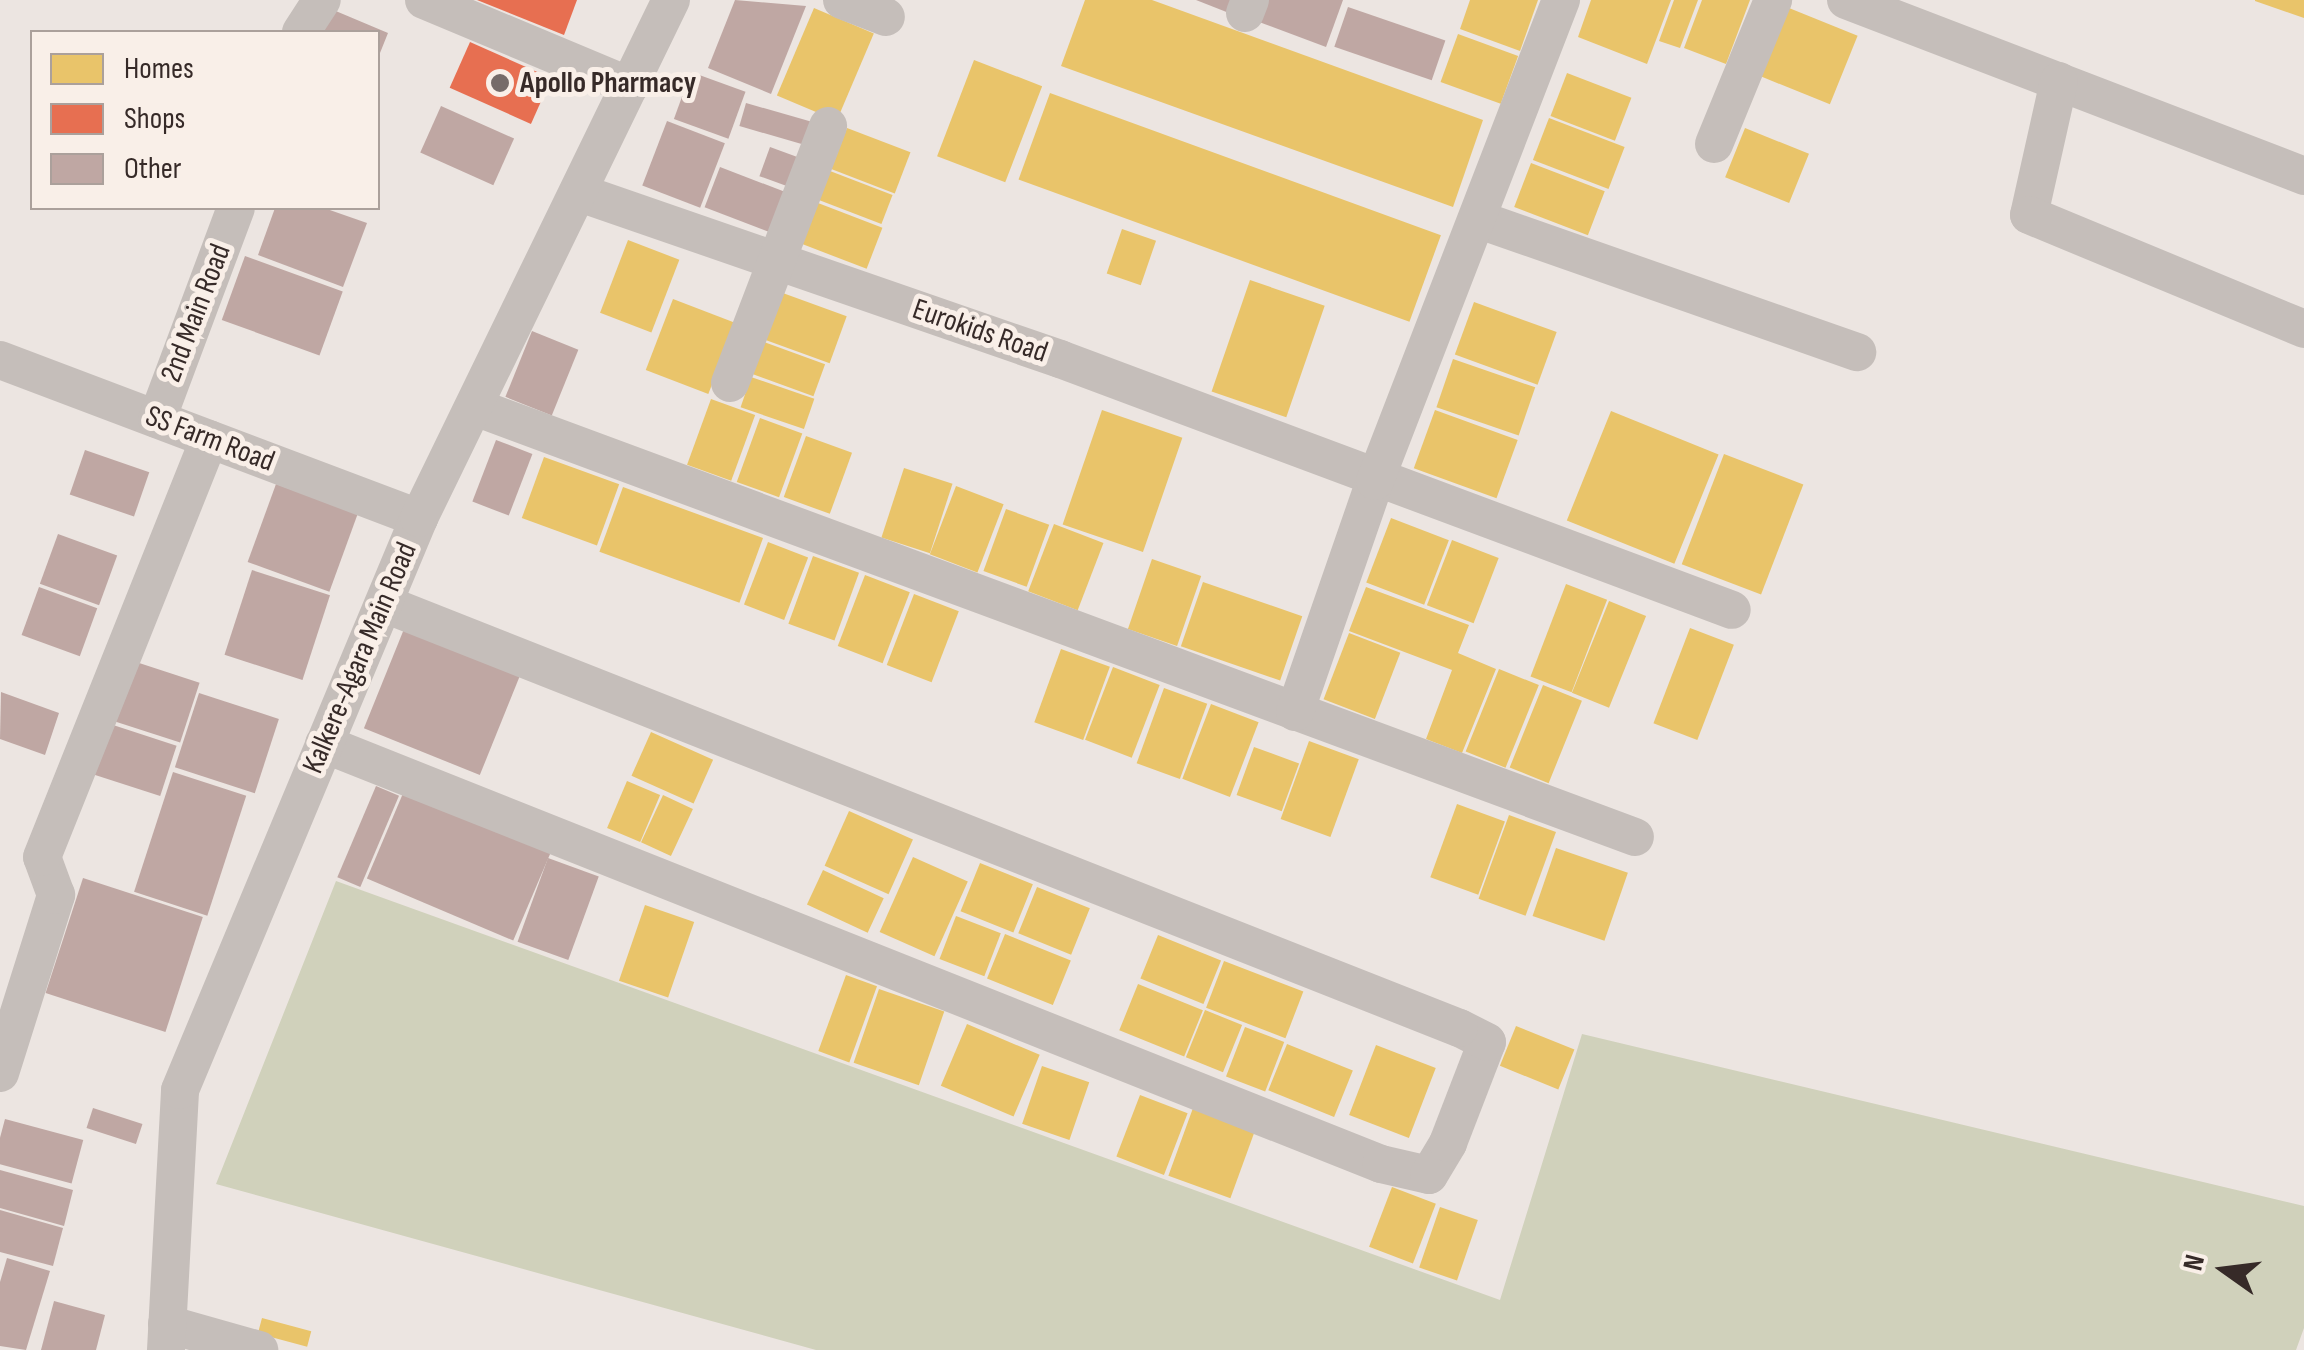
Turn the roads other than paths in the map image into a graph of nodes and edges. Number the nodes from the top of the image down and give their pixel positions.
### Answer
1 (322, 0) edge
2 (424, 0) edge
3 (671, 0) edge
4 (842, 0) edge
5 (1561, 0) edge
6 (1773, 0) edge
7 (1846, 0) edge
8 (886, 17) dead end
9 (302, 30) edge
10 (2059, 80) junction
11 (630, 86) junction
12 (828, 126) dead end
13 (1714, 144) dead end
14 (2304, 176) edge
15 (580, 193) junction
16 (235, 210) edge
17 (1476, 219) junction
18 (776, 261) junction
19 (2304, 329) edge
20 (1857, 352) dead end
21 (0, 360) edge
22 (730, 383) dead end
23 (475, 407) junction
24 (157, 418) junction
25 (209, 439) junction
26 (1375, 482) junction
27 (419, 518) junction
28 (385, 604) junction
29 (1732, 610) dead end
30 (1295, 712) junction
31 (324, 744) junction
32 (1635, 837) dead end
33 (0, 1073) edge
34 (166, 1337) edge
35 (259, 1350) edge

1 - 9 street
2 - 11 street
3 - 11 street, Kalkere-Agara Main Road
4 - 8 street
5 - 17 street
6 - 13 street
7 - 10 street
10 - 14 street
10 - 19 street
11 - 15 street, Kalkere-Agara Main Road
12 - 18 street
15 - 18 street, Eurokids Road
15 - 23 street, Kalkere-Agara Main Road
16 - 24 street, 2nd Main Road
17 - 20 street
17 - 26 street
18 - 22 street
18 - 26 street, Eurokids Road
21 - 24 street, SS Farm Road
23 - 27 street, Kalkere-Agara Main Road
23 - 30 street
24 - 25 street, SS Farm Road
25 - 27 street, SS Farm Road
25 - 33 street
26 - 29 street, Eurokids Road
26 - 30 street
27 - 28 street, Kalkere-Agara Main Road
28 - 31 street, Kalkere-Agara Main Road
28 - 31 street
30 - 32 street
31 - 34 street, Kalkere-Agara Main Road
34 - 35 street

